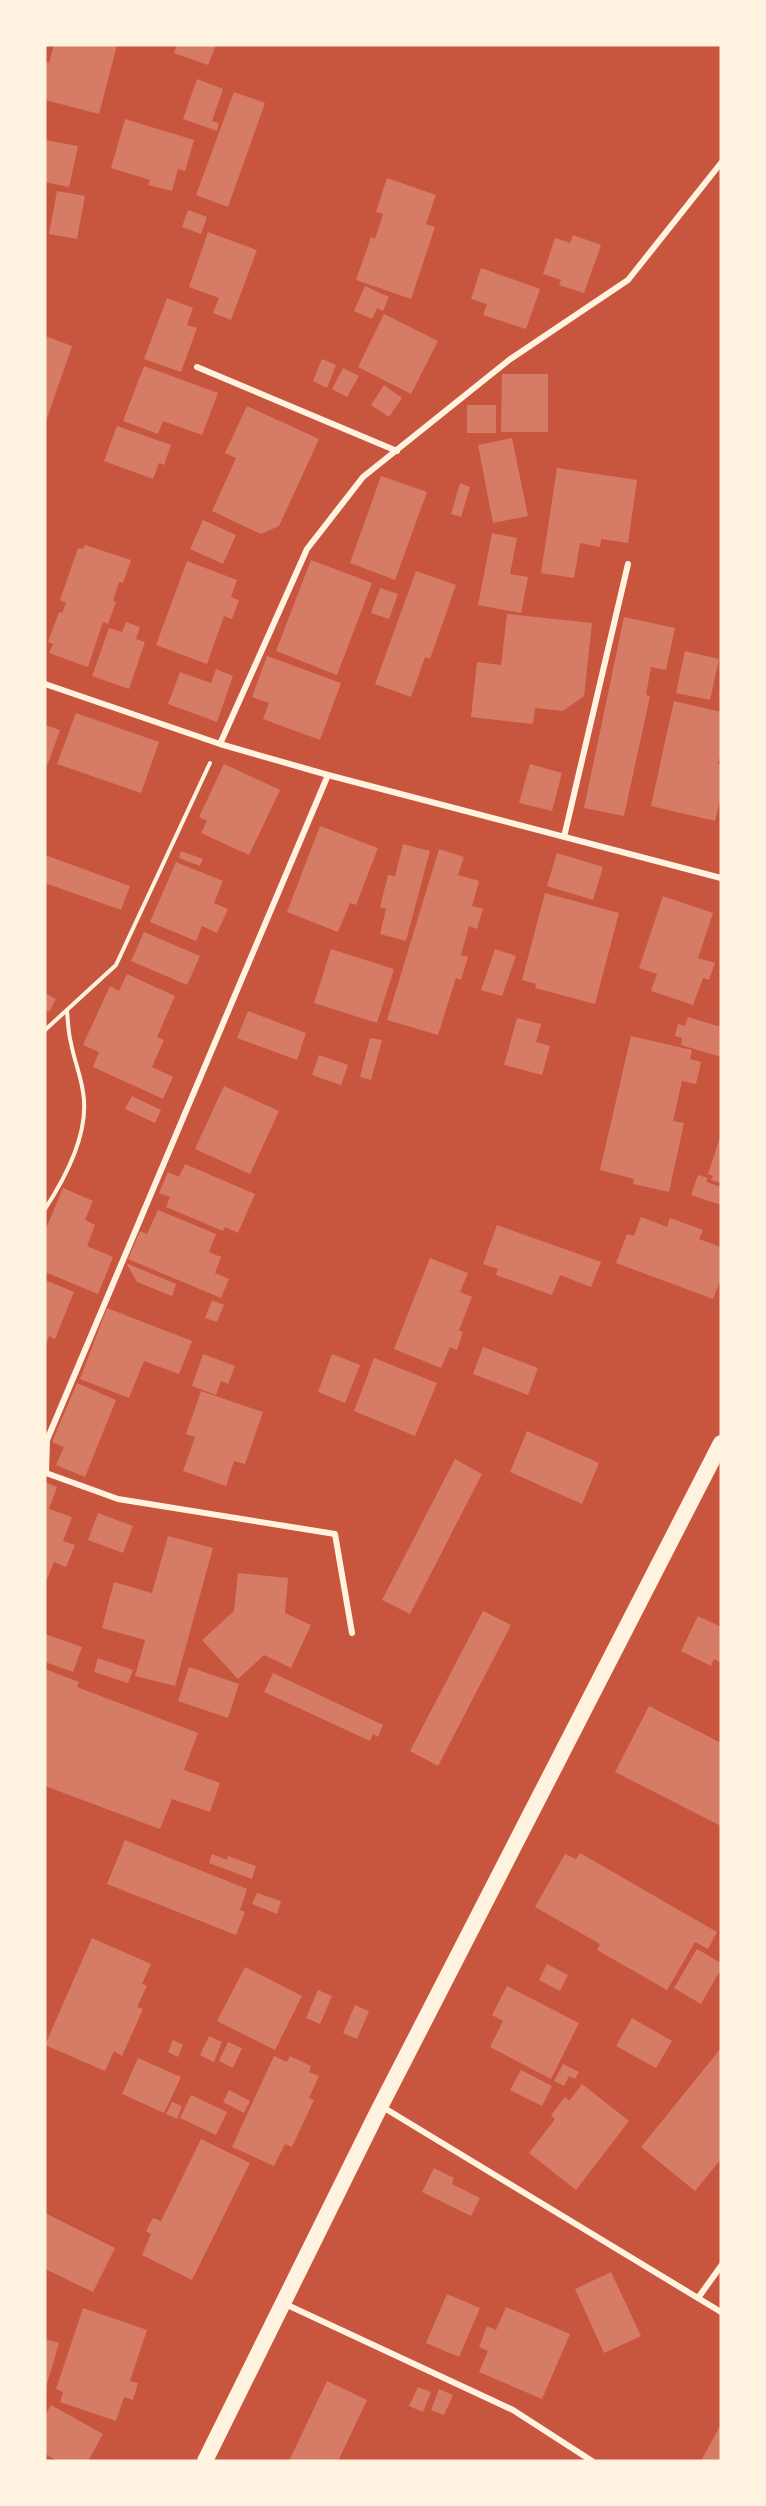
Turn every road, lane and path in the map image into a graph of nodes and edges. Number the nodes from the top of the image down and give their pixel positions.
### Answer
1 (721, 163) edge
2 (197, 367) dead end
3 (397, 451) junction
4 (628, 564) dead end
5 (45, 684) edge
6 (220, 744) junction
7 (328, 775) junction
8 (564, 837) junction
9 (721, 878) edge
10 (67, 1010) junction
11 (45, 1030) edge
12 (45, 1209) edge
13 (721, 1443) edge
14 (352, 1633) dead end
15 (381, 2105) junction
16 (721, 2266) edge
17 (698, 2298) junction
18 (283, 2303) junction
19 (721, 2312) edge
20 (205, 2461) edge
21 (592, 2461) edge

1 - 3 street
2 - 3 street
3 - 6 street
4 - 8 street
5 - 6 street
6 - 7 street
6 - 10 path
7 - 8 street
7 - 14 street
8 - 9 street
10 - 11 path
10 - 12 path
13 - 15 highway
15 - 17 street
15 - 18 highway
16 - 17 street
17 - 19 street
18 - 20 highway
18 - 21 street

